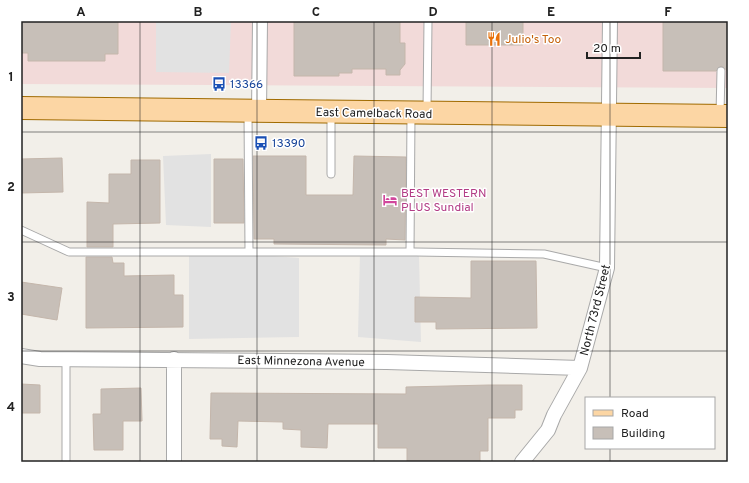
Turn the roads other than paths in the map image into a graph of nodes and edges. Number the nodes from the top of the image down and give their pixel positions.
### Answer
1 (260, 21) edge
2 (428, 21) edge
3 (610, 21) edge
4 (722, 71) dead end
5 (21, 108) edge
6 (254, 112) junction
7 (331, 113) junction
8 (419, 114) junction
9 (608, 116) junction
10 (724, 116) edge
11 (331, 174) dead end
12 (21, 230) edge
13 (249, 251) junction
14 (410, 252) junction
15 (607, 268) junction
16 (21, 356) edge
17 (66, 359) junction
18 (174, 359) junction
19 (580, 368) junction
20 (66, 462) edge
21 (174, 462) edge
22 (522, 462) edge

1 - 6 street
2 - 8 lane
3 - 9 street, North 73rd Street
4 - 10 lane
5 - 6 main road, East Camelback Road
6 - 7 main road, East Camelback Road
6 - 13 lane
7 - 8 main road, East Camelback Road
7 - 11 lane
8 - 9 main road, East Camelback Road
8 - 14 lane
9 - 10 main road, East Camelback Road
9 - 15 street, North 73rd Street
12 - 13 lane
13 - 14 lane
14 - 15 lane
15 - 19 street, North 73rd Street
16 - 17 street, East Minnezona Avenue
17 - 18 street, East Minnezona Avenue
17 - 20 lane
18 - 19 street, East Minnezona Avenue
18 - 21 street
19 - 22 street, North 73rd Street

